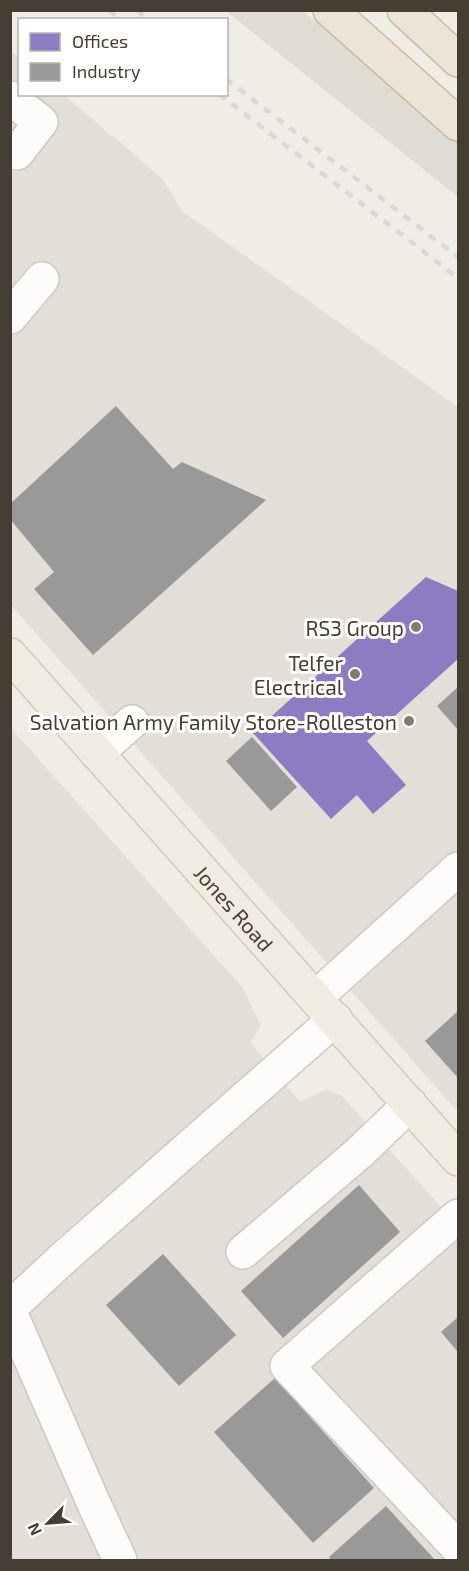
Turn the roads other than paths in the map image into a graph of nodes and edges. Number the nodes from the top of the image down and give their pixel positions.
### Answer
1 (330, 10) edge
2 (404, 10) edge
3 (459, 60) edge
4 (10, 98) edge
5 (459, 124) edge
6 (17, 153) dead end
7 (42, 279) dead end
8 (10, 317) edge
9 (10, 655) edge
10 (132, 722) dead end
11 (97, 753) junction
12 (459, 869) edge
13 (325, 1009) junction
14 (410, 1104) junction
15 (459, 1159) edge
16 (459, 1216) edge
17 (243, 1252) dead end
18 (10, 1310) edge
19 (459, 1548) edge
20 (120, 1560) edge

1 - 5 highway
2 - 3 highway
4 - 6 street
7 - 8 street
9 - 11 main road, Jones Road
10 - 11 street
11 - 13 main road, Jones Road
12 - 13 street
13 - 14 main road, Jones Road
13 - 18 street
14 - 15 main road, Jones Road
14 - 17 street
16 - 19 street
18 - 20 street

